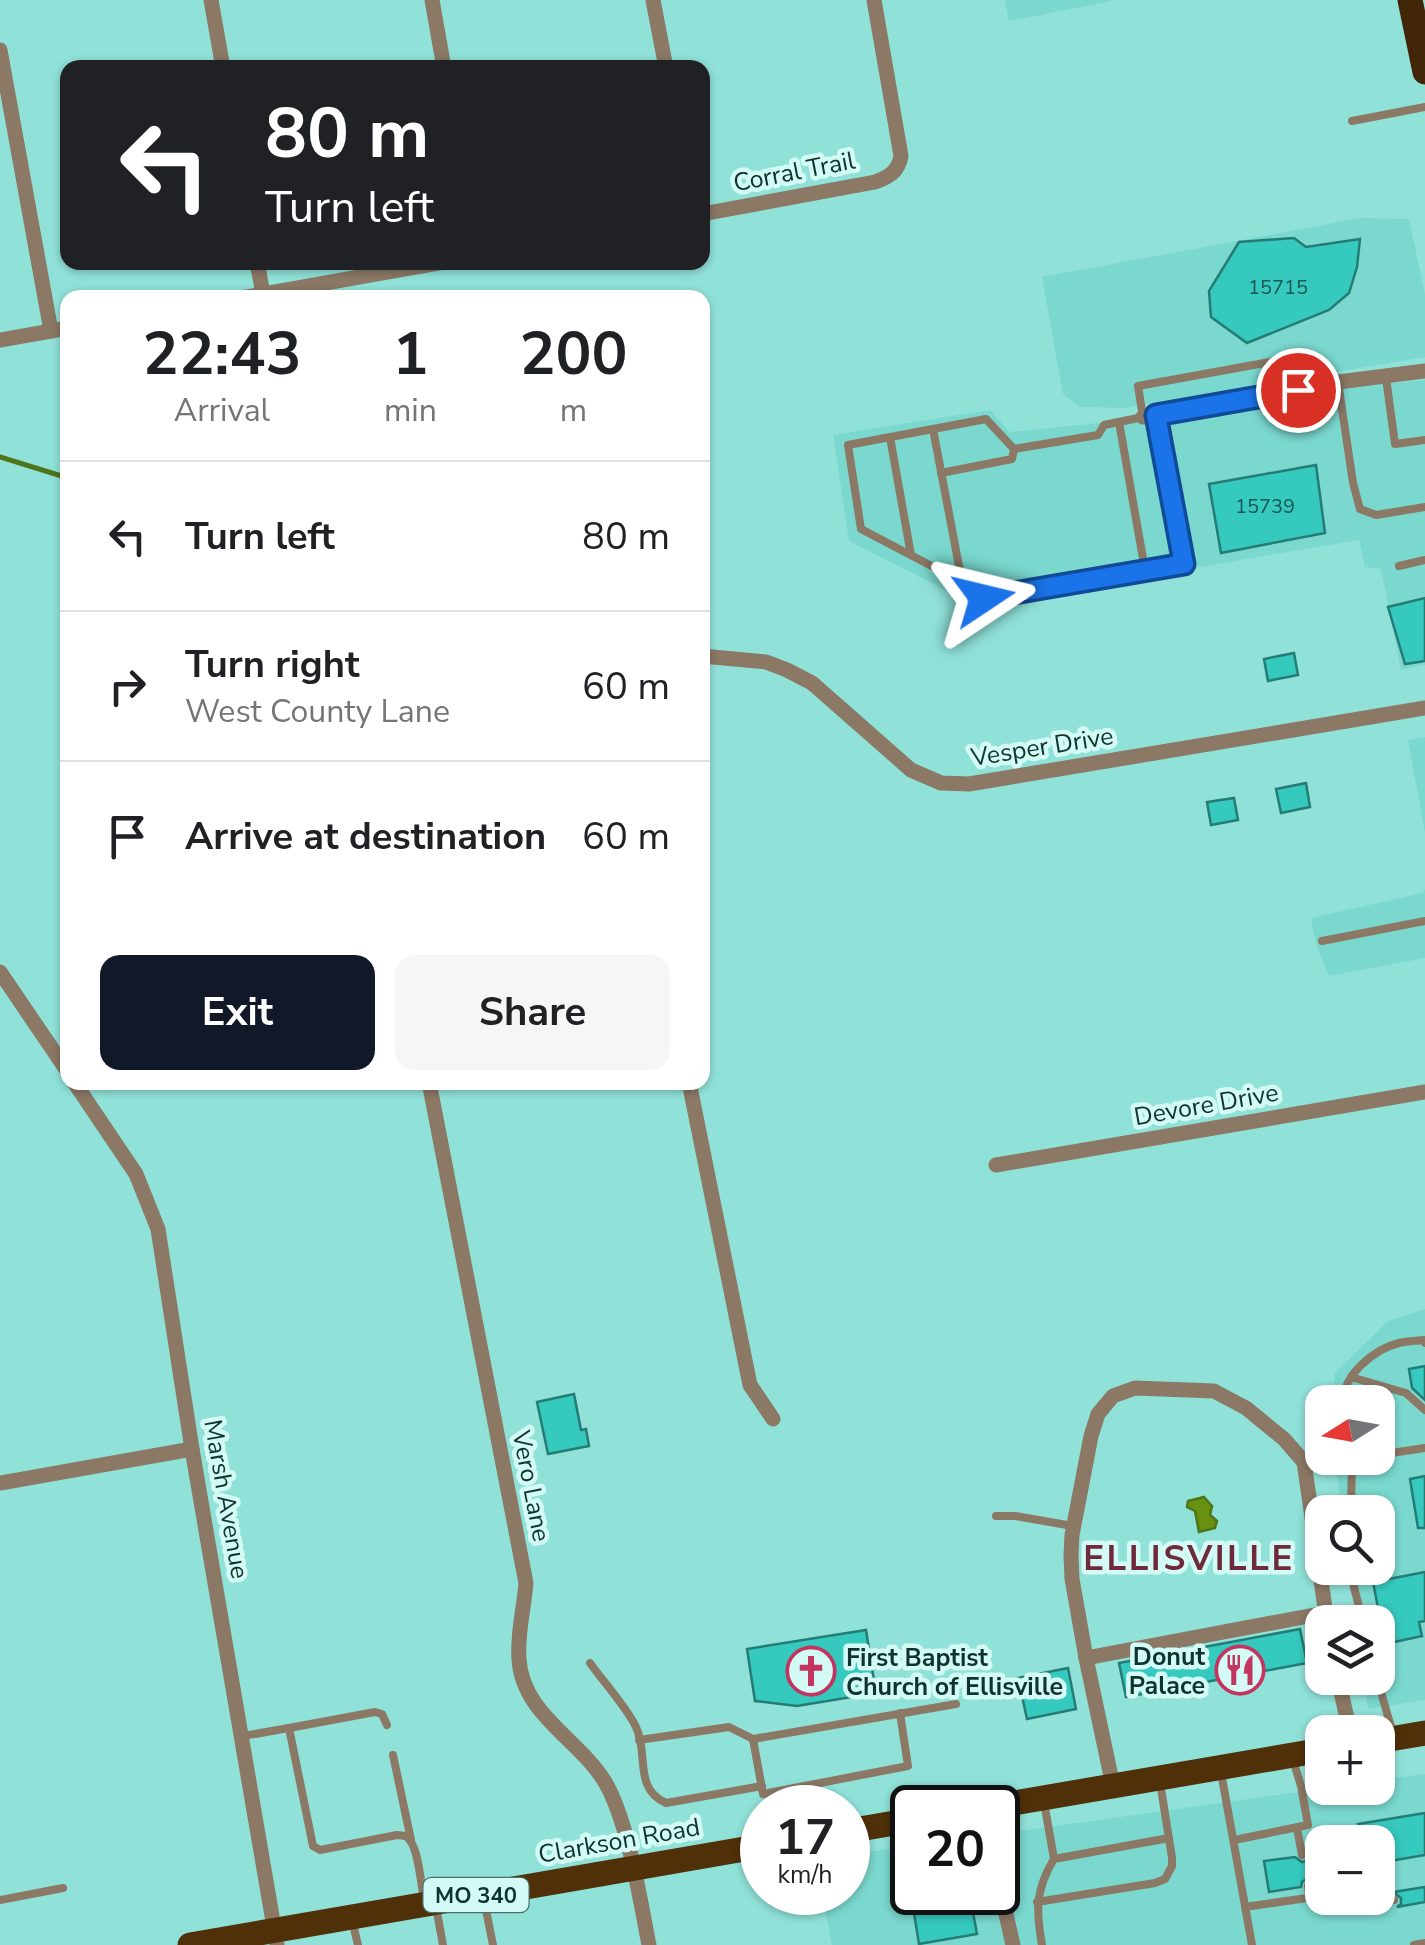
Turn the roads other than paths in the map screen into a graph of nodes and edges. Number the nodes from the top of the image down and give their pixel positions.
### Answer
1 (211, 0) edge
2 (432, 0) edge
3 (654, 0) edge
4 (874, 0) edge
5 (1410, 0) edge
6 (0, 50) edge
7 (222, 60) edge
8 (443, 60) edge
9 (665, 60) edge
10 (1425, 72) edge
11 (1425, 107) edge
12 (1352, 120) dead end
13 (710, 213) edge
14 (399, 270) edge
15 (286, 290) edge
16 (59, 330) edge
17 (0, 340) edge
18 (1425, 371) edge
19 (1386, 378) junction
20 (1338, 382) junction
21 (1298, 390) junction
22 (1150, 416) junction
23 (1119, 422) junction
24 (933, 429) junction
25 (890, 437) junction
26 (1425, 440) edge
27 (1014, 449) junction
28 (941, 473) junction
29 (1425, 507) edge
30 (911, 555) junction
31 (1425, 560) edge
32 (1399, 566) dead end
33 (1145, 570) junction
34 (962, 582) junction
35 (710, 657) edge
36 (1425, 708) edge
37 (1425, 921) edge
38 (1322, 941) dead end
39 (0, 972) edge
40 (60, 1060) edge
41 (79, 1090) edge
42 (431, 1090) edge
43 (691, 1090) edge
44 (1425, 1092) edge
45 (996, 1165) dead end
46 (1425, 1343) edge
47 (1351, 1377) junction
48 (1346, 1385) edge
49 (1425, 1410) edge
50 (773, 1419) dead end
51 (1425, 1448) edge
52 (192, 1449) junction
53 (1395, 1452) edge
54 (0, 1483) edge
55 (996, 1516) dead end
56 (1074, 1526) junction
57 (1324, 1605) edge
58 (1305, 1622) edge
59 (1086, 1658) junction
60 (590, 1664) dead end
61 (956, 1704) dead end
62 (900, 1714) junction
63 (387, 1725) dead end
64 (289, 1728) junction
65 (1425, 1733) edge
66 (242, 1736) junction
67 (1395, 1738) edge
68 (753, 1739) junction
69 (639, 1740) junction
70 (1305, 1753) edge
71 (394, 1755) dead end
72 (1291, 1756) junction
73 (1221, 1768) junction
74 (826, 1770) dead end
75 (1160, 1778) junction
76 (828, 1782) junction
77 (803, 1784) joint
78 (762, 1785) edge
79 (799, 1785) edge
80 (1114, 1786) junction
81 (740, 1790) edge
82 (1044, 1798) junction
83 (1020, 1802) edge
84 (1297, 1828) junction
85 (1169, 1838) junction
86 (410, 1840) junction
87 (1234, 1840) junction
88 (740, 1850) edge
89 (1302, 1855) dead end
90 (1054, 1859) junction
91 (632, 1868) junction
92 (62, 1888) dead end
93 (483, 1894) junction
94 (1305, 1897) edge
95 (0, 1900) edge
96 (1036, 1902) junction
97 (430, 1903) junction
98 (1245, 1907) junction
99 (1006, 1915) edge
100 (351, 1916) junction
101 (276, 1937) edge
102 (1425, 1943) edge
103 (190, 1945) edge
104 (358, 1945) edge
105 (443, 1945) edge
106 (493, 1945) edge
107 (649, 1945) edge
108 (1013, 1945) edge
109 (1042, 1945) edge
110 (1252, 1945) edge
111 (1414, 1945) edge

1 - 7 street
2 - 8 street
3 - 9 street
4 - 13 street, Corral Trail
5 - 10 highway
6 - 16 street
11 - 12 lane
14 - 15 street
16 - 17 street
18 - 19 street
19 - 20 street
19 - 26 lane
20 - 21 street
20 - 29 lane
21 - 22 street
21 - 22 lane
22 - 23 lane
22 - 33 lane
23 - 27 lane
23 - 33 lane
24 - 25 lane
24 - 27 lane
24 - 28 lane
25 - 30 lane
25 - 30 lane
27 - 28 lane
28 - 34 lane
30 - 34 lane
31 - 32 lane
33 - 34 lane
35 - 36 street, Vesper Drive
37 - 38 lane
39 - 40 street
41 - 52 street, Marsh Avenue
42 - 91 street, Vero Lane
43 - 50 street
44 - 45 street, Devore Drive
46 - 47 lane
47 - 48 lane
47 - 49 lane
51 - 53 lane
52 - 54 street
52 - 66 street, Marsh Avenue
55 - 56 lane
56 - 57 street
56 - 59 street
58 - 59 street
59 - 80 street
60 - 69 lane
61 - 62 lane
62 - 68 lane
62 - 76 lane
63 - 64 lane
64 - 66 lane
64 - 86 lane
65 - 67 main road
66 - 101 street, Marsh Avenue
68 - 69 lane
68 - 78 lane
69 - 81 lane
70 - 72 main road
71 - 86 lane
72 - 73 main road
72 - 84 lane
73 - 75 main road
73 - 87 lane
74 - 76 lane
75 - 80 main road
75 - 85 lane
76 - 77 lane
77 - 79 lane
80 - 82 main road
82 - 83 main road
82 - 90 lane
84 - 87 lane
84 - 89 lane
85 - 90 lane
85 - 96 lane
86 - 97 lane
87 - 98 lane
88 - 91 main road, Clarkson Road / MO 340
90 - 96 lane
91 - 93 main road, Clarkson Road / MO 340
91 - 107 street, Vero Lane
92 - 95 lane
93 - 97 main road, Clarkson Road / MO 340
93 - 106 lane
94 - 98 lane
96 - 109 lane
97 - 100 main road, Clarkson Road / MO 340
97 - 105 lane
98 - 110 lane
99 - 108 street
100 - 101 main road, Clarkson Road / MO 340
100 - 104 lane
101 - 103 main road, Clarkson Road / MO 340
102 - 111 lane

